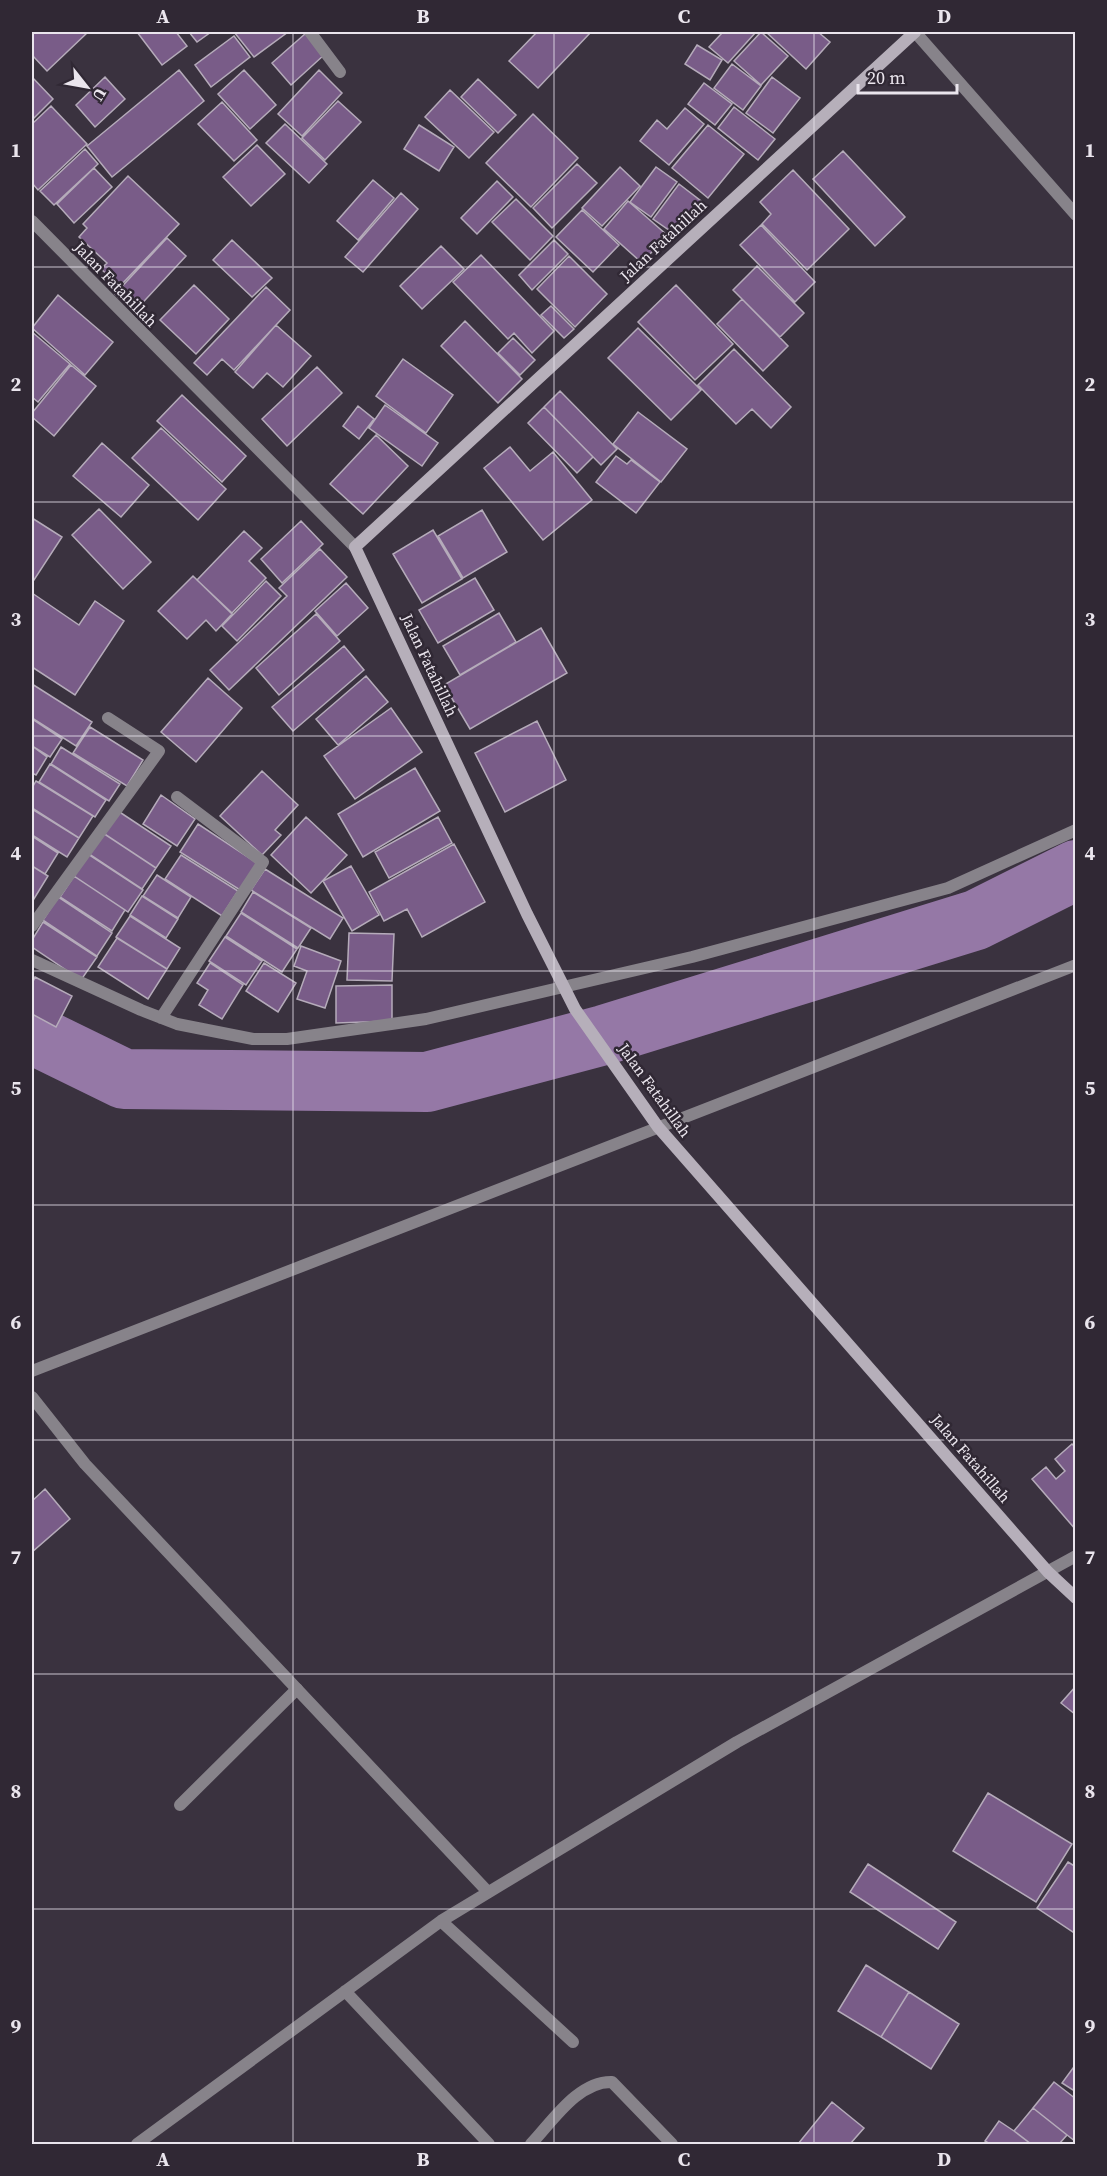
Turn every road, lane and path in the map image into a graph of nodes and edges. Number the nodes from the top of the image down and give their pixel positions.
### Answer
1 (310, 32) edge
2 (915, 32) edge
3 (340, 72) dead end
4 (1076, 215) edge
5 (32, 221) edge
6 (355, 547) junction
7 (108, 718) dead end
8 (177, 797) dead end
9 (1076, 830) edge
10 (32, 926) edge
11 (32, 960) edge
12 (1076, 965) edge
13 (564, 987) junction
14 (161, 1018) junction
15 (658, 1127) junction
16 (32, 1371) edge
17 (32, 1397) edge
18 (1076, 1556) edge
19 (1048, 1572) junction
20 (1076, 1598) edge
21 (297, 1689) junction
22 (180, 1804) dead end
23 (488, 1892) junction
24 (441, 1921) junction
25 (345, 1991) junction
26 (573, 2042) dead end
27 (137, 2145) edge
28 (489, 2145) edge
29 (531, 2145) edge
30 (672, 2145) edge

1 - 3 street
2 - 4 street
2 - 6 street, Jalan Fatahillah
5 - 6 street, Jalan Fatahillah
6 - 13 street, Jalan Fatahillah
7 - 10 street
8 - 14 street
9 - 13 street
11 - 14 street
12 - 15 street
13 - 14 street
13 - 15 street, Jalan Fatahillah
15 - 16 street
15 - 19 street, Jalan Fatahillah
17 - 21 street
18 - 19 street
19 - 20 street, Jalan Fatahillah
19 - 23 street
21 - 22 street
21 - 23 street
23 - 24 street
24 - 25 street
24 - 26 street
25 - 27 street
25 - 28 street
29 - 30 street

